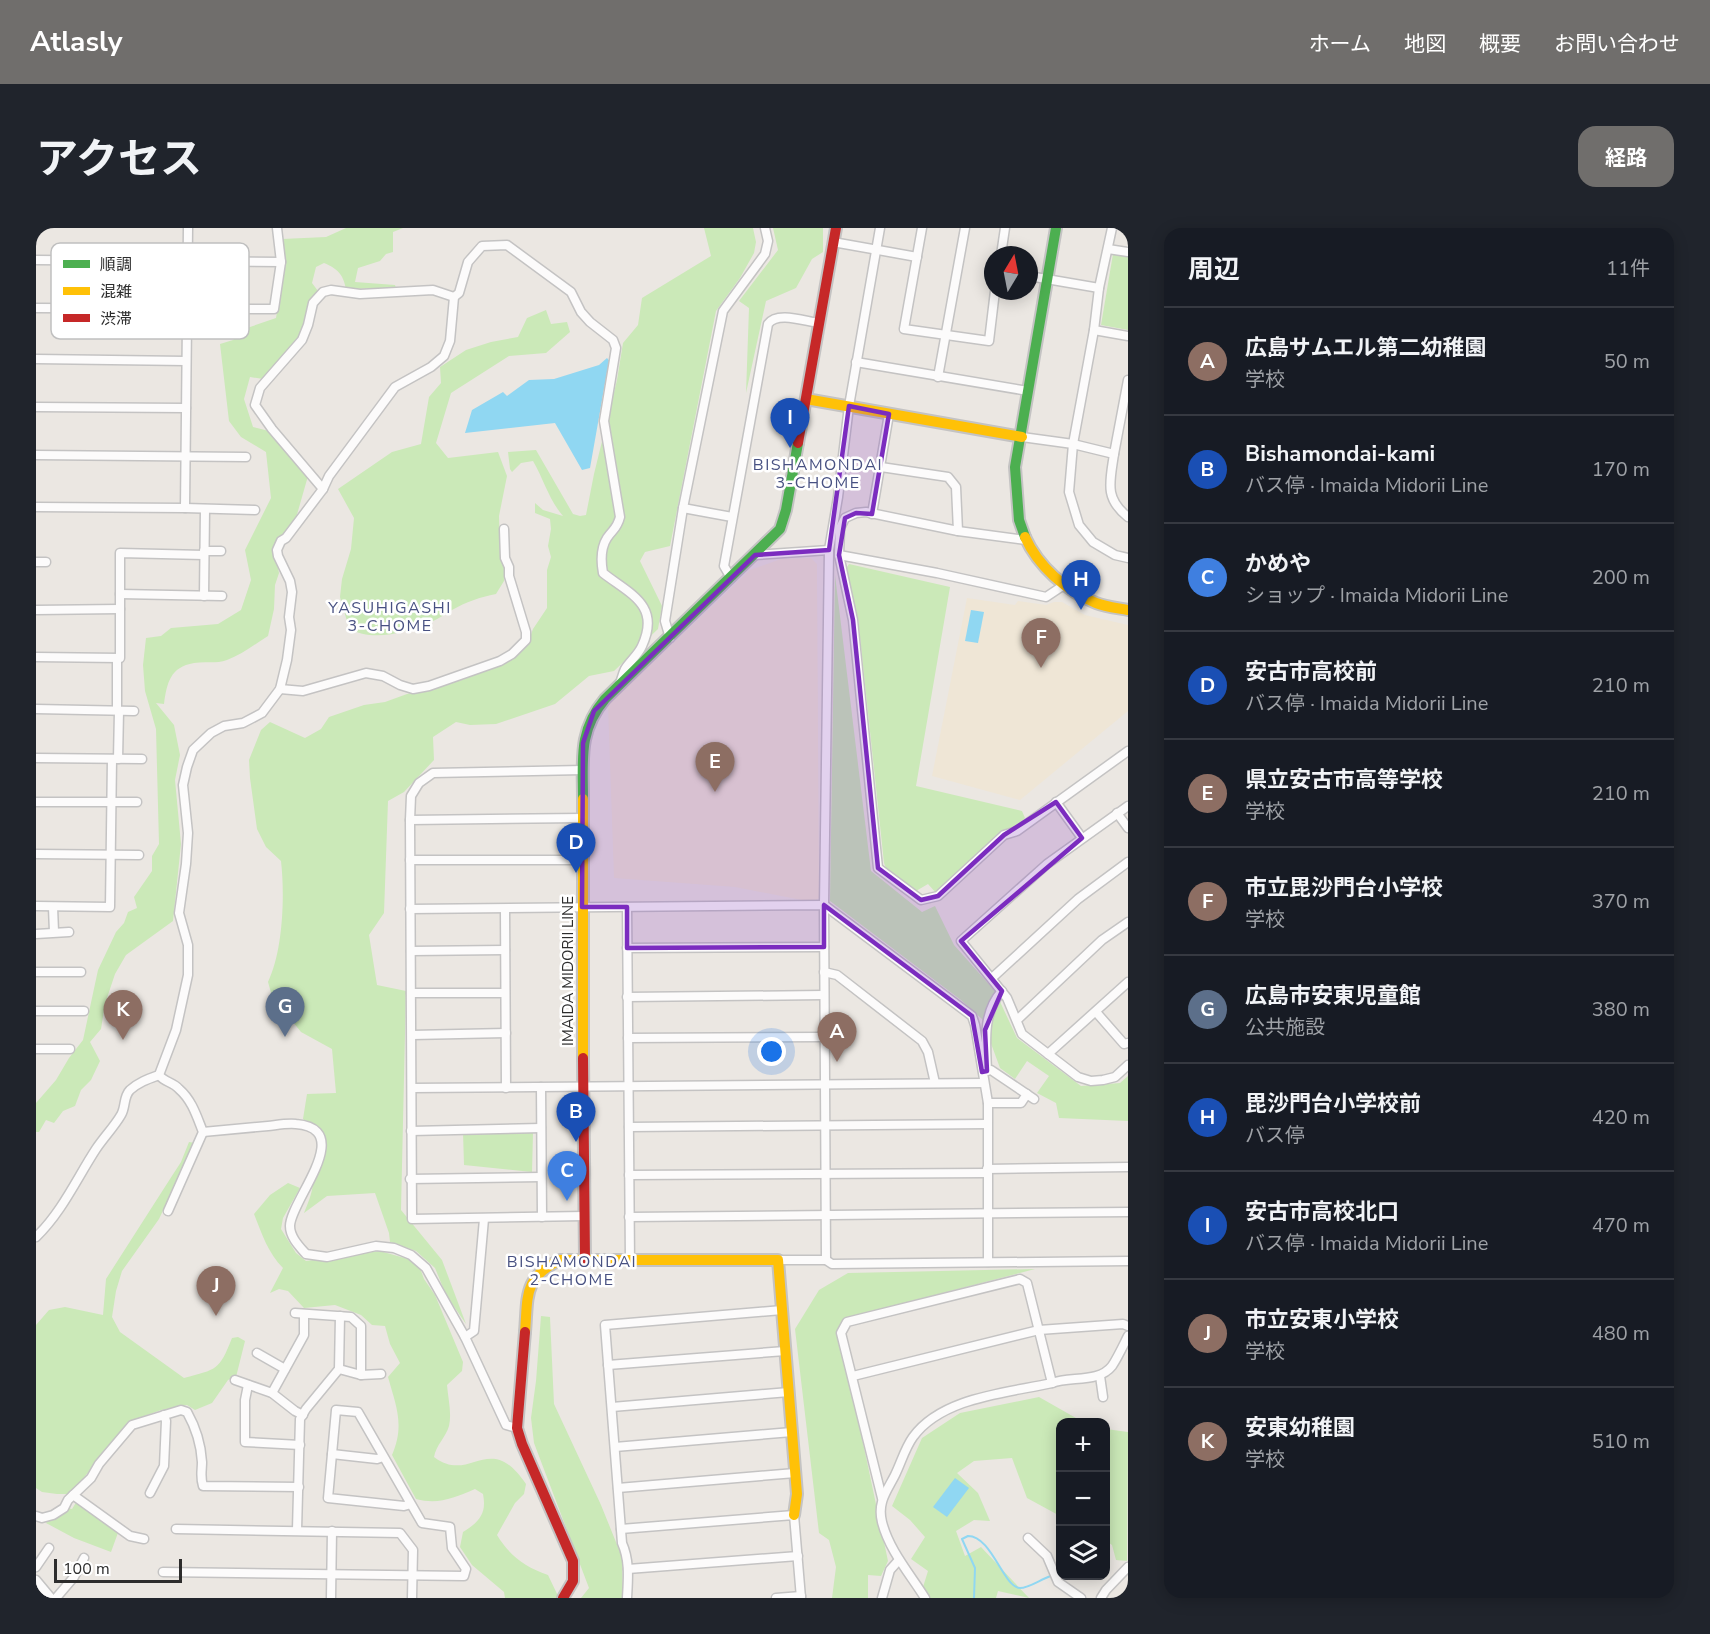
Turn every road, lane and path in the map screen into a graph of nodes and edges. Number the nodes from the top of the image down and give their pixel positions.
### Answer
1 (188, 228) edge
2 (277, 228) edge
3 (765, 228) edge
4 (836, 228) edge
5 (880, 228) edge
6 (922, 228) edge
7 (965, 228) edge
8 (1005, 228) edge
9 (1056, 228) edge
10 (1112, 228) edge
11 (833, 242) junction
12 (188, 243) edge
13 (1002, 246) edge
14 (876, 249) junction
15 (1108, 249) junction
16 (1128, 252) edge
17 (917, 257) junction
18 (36, 260) edge
19 (51, 260) edge
20 (249, 262) edge
21 (281, 262) junction
22 (1038, 278) edge
23 (1047, 279) junction
24 (1099, 288) junction
25 (454, 297) junction
26 (994, 300) edge
27 (249, 309) edge
28 (818, 323) junction
29 (1094, 330) junction
30 (945, 336) junction
31 (1128, 336) edge
32 (186, 339) edge
33 (36, 359) edge
34 (186, 361) junction
35 (856, 362) junction
36 (938, 377) junction
37 (1128, 380) edge
38 (1028, 391) junction
39 (806, 399) junction
40 (849, 406) junction
41 (36, 407) edge
42 (186, 408) junction
43 (889, 414) junction
44 (1022, 437) junction
45 (1073, 444) junction
46 (1114, 454) junction
47 (36, 455) edge
48 (186, 456) junction
49 (246, 456) dead end
50 (880, 466) junction
51 (323, 489) junction
52 (36, 507) edge
53 (185, 508) junction
54 (684, 508) junction
55 (205, 509) junction
56 (255, 510) dead end
57 (872, 514) junction
58 (732, 517) junction
59 (1128, 517) edge
60 (504, 529) dead end
61 (958, 531) junction
62 (1026, 540) junction
63 (829, 550) junction
64 (221, 551) dead end
65 (204, 553) junction
66 (755, 555) junction
67 (838, 555) junction
68 (1128, 558) edge
69 (36, 562) edge
70 (46, 562) dead end
71 (731, 579) junction
72 (1064, 585) junction
73 (120, 594) junction
74 (204, 596) junction
75 (222, 596) dead end
76 (120, 609) junction
77 (36, 610) edge
78 (1128, 610) edge
79 (669, 638) junction
80 (36, 657) edge
81 (117, 658) junction
82 (618, 688) junction
83 (280, 689) junction
84 (36, 709) edge
85 (118, 711) junction
86 (134, 711) dead end
87 (1128, 752) edge
88 (36, 758) edge
89 (115, 759) junction
90 (142, 759) dead end
91 (583, 770) junction
92 (36, 802) edge
93 (111, 802) junction
94 (137, 802) dead end
95 (1056, 802) junction
96 (1128, 806) edge
97 (1117, 813) junction
98 (583, 818) junction
99 (410, 820) junction
100 (1128, 828) edge
101 (1082, 838) junction
102 (36, 854) edge
103 (111, 855) junction
104 (139, 855) dead end
105 (410, 860) junction
106 (583, 860) junction
107 (1128, 862) edge
108 (824, 905) junction
109 (36, 906) edge
110 (53, 907) junction
111 (582, 907) junction
112 (627, 907) junction
113 (410, 909) junction
114 (505, 909) junction
115 (1128, 922) edge
116 (54, 932) junction
117 (69, 932) dead end
118 (36, 934) edge
119 (824, 947) junction
120 (627, 948) junction
121 (505, 950) junction
122 (411, 951) junction
123 (36, 972) edge
124 (81, 972) dead end
125 (824, 972) junction
126 (992, 978) junction
127 (1128, 982) edge
128 (1002, 991) junction
129 (411, 993) junction
130 (505, 993) junction
131 (824, 995) junction
132 (627, 997) junction
133 (36, 1011) edge
134 (84, 1011) dead end
135 (1096, 1012) junction
136 (1017, 1020) junction
137 (506, 1033) junction
138 (412, 1035) junction
139 (825, 1037) junction
140 (628, 1038) junction
141 (1128, 1043) edge
142 (36, 1049) edge
143 (70, 1050) dead end
144 (1048, 1054) junction
145 (1128, 1065) edge
146 (985, 1071) junction
147 (159, 1076) junction
148 (935, 1083) junction
149 (984, 1083) junction
150 (825, 1084) junction
151 (583, 1086) junction
152 (628, 1086) junction
153 (541, 1087) junction
154 (412, 1088) junction
155 (506, 1088) junction
156 (988, 1102) junction
157 (987, 1124) junction
158 (825, 1125) junction
159 (629, 1127) junction
160 (541, 1128) junction
161 (411, 1131) junction
162 (203, 1132) junction
163 (1128, 1167) edge
164 (987, 1171) junction
165 (826, 1174) junction
166 (629, 1175) junction
167 (542, 1177) junction
168 (410, 1179) junction
169 (168, 1211) dead end
170 (1128, 1212) edge
171 (988, 1213) junction
172 (826, 1215) junction
173 (584, 1216) junction
174 (542, 1217) junction
175 (629, 1217) junction
176 (484, 1219) junction
177 (36, 1237) edge
178 (778, 1260) junction
179 (826, 1260) junction
180 (585, 1261) junction
181 (630, 1261) junction
182 (1128, 1261) edge
183 (988, 1263) junction
184 (782, 1310) junction
185 (340, 1316) junction
186 (1128, 1326) edge
187 (1039, 1330) junction
188 (1128, 1336) edge
189 (465, 1337) junction
190 (785, 1351) junction
191 (256, 1353) dead end
192 (608, 1365) junction
193 (285, 1369) junction
194 (339, 1369) junction
195 (381, 1374) dead end
196 (361, 1375) junction
197 (853, 1376) junction
198 (1100, 1376) junction
199 (235, 1380) dead end
200 (1052, 1383) junction
201 (248, 1384) junction
202 (789, 1392) junction
203 (272, 1393) junction
204 (1103, 1397) dead end
205 (612, 1407) junction
206 (164, 1415) junction
207 (303, 1415) junction
208 (518, 1428) junction
209 (792, 1432) junction
210 (300, 1444) junction
211 (615, 1448) junction
212 (332, 1454) junction
213 (383, 1457) junction
214 (795, 1473) junction
215 (298, 1487) junction
216 (618, 1488) junction
217 (150, 1492) dead end
218 (73, 1495) junction
219 (882, 1498) junction
220 (411, 1504) junction
221 (794, 1515) junction
222 (36, 1516) edge
223 (176, 1528) dead end
224 (621, 1529) junction
225 (297, 1530) junction
226 (333, 1531) junction
227 (1028, 1538) dead end
228 (144, 1539) dead end
229 (49, 1548) dead end
230 (798, 1556) junction
231 (84, 1558) dead end
232 (899, 1560) junction
233 (36, 1567) edge
234 (1128, 1567) edge
235 (628, 1569) junction
236 (163, 1572) dead end
237 (331, 1574) junction
238 (413, 1575) junction
239 (36, 1580) edge
240 (801, 1597) edge
241 (51, 1598) edge
242 (56, 1598) edge
243 (331, 1598) edge
244 (412, 1598) edge
245 (563, 1598) edge
246 (627, 1598) edge
247 (776, 1598) edge
248 (882, 1598) edge
249 (925, 1598) edge
250 (1081, 1598) edge
251 (1101, 1598) edge

1 - 12 street
2 - 21 street
3 - 54 street
4 - 11 main road, IMAIDA MIDORII LINE
5 - 14 street
6 - 17 street
7 - 30 street
8 - 13 street
9 - 23 main road
10 - 15 street
11 - 14 street
11 - 28 main road, IMAIDA MIDORII LINE
14 - 17 street
14 - 35 street
15 - 16 street
15 - 24 street
17 - 30 street
18 - 19 street
20 - 21 street
21 - 27 street
22 - 23 street
23 - 24 street
23 - 38 main road
24 - 29 street
25 - 51 street
25 - 51 street
25 - 82 street
26 - 30 street
28 - 39 main road, IMAIDA MIDORII LINE
28 - 58 street
29 - 31 street
29 - 45 street
30 - 36 street
32 - 34 street
33 - 34 street
34 - 42 street
35 - 36 street
35 - 40 street
36 - 38 street
37 - 46 street
38 - 44 main road
39 - 40 main road
39 - 66 main road, IMAIDA MIDORII LINE
40 - 43 main road
40 - 63 street
41 - 42 street
42 - 48 street
43 - 44 main road
43 - 50 street
44 - 45 street
44 - 62 main road
45 - 46 street
45 - 68 street
46 - 59 street
47 - 48 street
48 - 49 street
48 - 53 street
50 - 57 street
50 - 61 street
51 - 83 street
52 - 53 street
53 - 55 street
54 - 58 street
54 - 79 street
55 - 56 street
55 - 65 street
57 - 61 street
57 - 67 street
58 - 71 street
60 - 83 street
61 - 62 street
62 - 72 main road
63 - 66 street
63 - 108 street
64 - 65 street
65 - 73 street
65 - 74 street
66 - 71 main road, IMAIDA MIDORII LINE
67 - 72 street
67 - 95 street
69 - 70 street
71 - 79 main road, IMAIDA MIDORII LINE
72 - 78 main road
73 - 74 street
73 - 76 street
74 - 75 street
76 - 77 street
76 - 81 street
79 - 82 main road, IMAIDA MIDORII LINE
80 - 81 street
81 - 85 street
82 - 91 main road, IMAIDA MIDORII LINE
83 - 147 street
84 - 85 street
85 - 86 street
85 - 89 street
87 - 95 street
88 - 89 street
89 - 90 street
89 - 93 street
91 - 98 main road, IMAIDA MIDORII LINE
91 - 99 street
92 - 93 street
93 - 94 street
93 - 103 street
95 - 101 street
96 - 97 street
97 - 100 street
97 - 101 street
98 - 99 street
98 - 106 main road, IMAIDA MIDORII LINE
99 - 105 street
101 - 126 street
102 - 103 street
103 - 104 street
103 - 110 street
105 - 106 street
105 - 113 street
106 - 111 main road, IMAIDA MIDORII LINE
107 - 126 street
108 - 112 street
108 - 119 street
108 - 146 street
109 - 110 street
110 - 116 street
111 - 112 street
111 - 114 street
111 - 151 main road, IMAIDA MIDORII LINE
112 - 120 street
113 - 114 street
113 - 122 street
114 - 121 street
115 - 136 street
116 - 117 street
116 - 118 street
119 - 120 street
119 - 125 street
120 - 132 street
121 - 122 street
121 - 130 street
122 - 129 street
123 - 124 street
125 - 131 street
125 - 148 street
126 - 128 street
127 - 135 street
128 - 136 street
128 - 146 street
129 - 130 street
129 - 138 street
130 - 137 street
131 - 132 street
131 - 139 street
132 - 140 street
133 - 134 street
135 - 141 street
135 - 144 street
136 - 144 street
137 - 138 street
137 - 155 street
138 - 154 street
139 - 140 street
139 - 150 street
140 - 152 street
142 - 143 street
144 - 145 street
146 - 149 street
146 - 156 street
147 - 162 street
147 - 177 street
148 - 149 street
148 - 150 street
149 - 156 street
150 - 152 street
150 - 158 street
151 - 152 street
151 - 153 street
151 - 173 main road, IMAIDA MIDORII LINE
152 - 159 street
153 - 155 street
153 - 160 street
154 - 155 street
154 - 161 street
156 - 157 street
157 - 158 street
157 - 164 street
158 - 159 street
158 - 165 street
159 - 166 street
160 - 161 street
160 - 167 street
161 - 168 street
162 - 169 street
162 - 189 street
163 - 164 street
164 - 165 street
164 - 171 street
165 - 166 street
165 - 172 street
166 - 175 street
167 - 168 street
167 - 174 street
168 - 176 street
170 - 171 street
171 - 172 street
171 - 183 street
172 - 175 street
172 - 179 street
173 - 174 street
173 - 180 main road, IMAIDA MIDORII LINE
174 - 176 street
175 - 181 street
176 - 189 street
178 - 179 street
178 - 181 main road
178 - 184 main road
179 - 183 street
180 - 181 main road
180 - 208 main road
182 - 183 street
184 - 190 main road
184 - 192 street
185 - 193 street
185 - 194 street
185 - 196 street
186 - 187 street
187 - 197 street
187 - 197 street
187 - 200 street
188 - 198 street
189 - 208 street
190 - 192 street
190 - 202 main road
191 - 193 street
192 - 205 street
193 - 203 street
194 - 196 street
194 - 207 street
195 - 196 street
197 - 219 street
198 - 200 street
198 - 204 street
199 - 201 street
200 - 219 street
201 - 203 street
201 - 210 street
202 - 205 street
202 - 209 main road
203 - 207 street
205 - 211 street
206 - 215 street
206 - 217 street
206 - 218 street
207 - 210 street
208 - 245 main road
209 - 211 street
209 - 214 main road
210 - 215 street
211 - 216 street
212 - 213 street
212 - 213 street
212 - 220 street
213 - 220 street
214 - 216 street
214 - 221 main road
215 - 225 street
216 - 224 street
218 - 222 street
218 - 228 street
219 - 232 street
220 - 238 street
221 - 224 street
221 - 230 street
223 - 225 street
224 - 235 street
225 - 226 street
226 - 237 street
226 - 238 street
227 - 250 street
229 - 233 street
230 - 235 street
230 - 240 street
231 - 242 street
232 - 248 street
232 - 249 street
234 - 251 street
235 - 246 street
236 - 237 street
237 - 238 street
237 - 243 street
238 - 244 street
239 - 241 street
240 - 247 street

